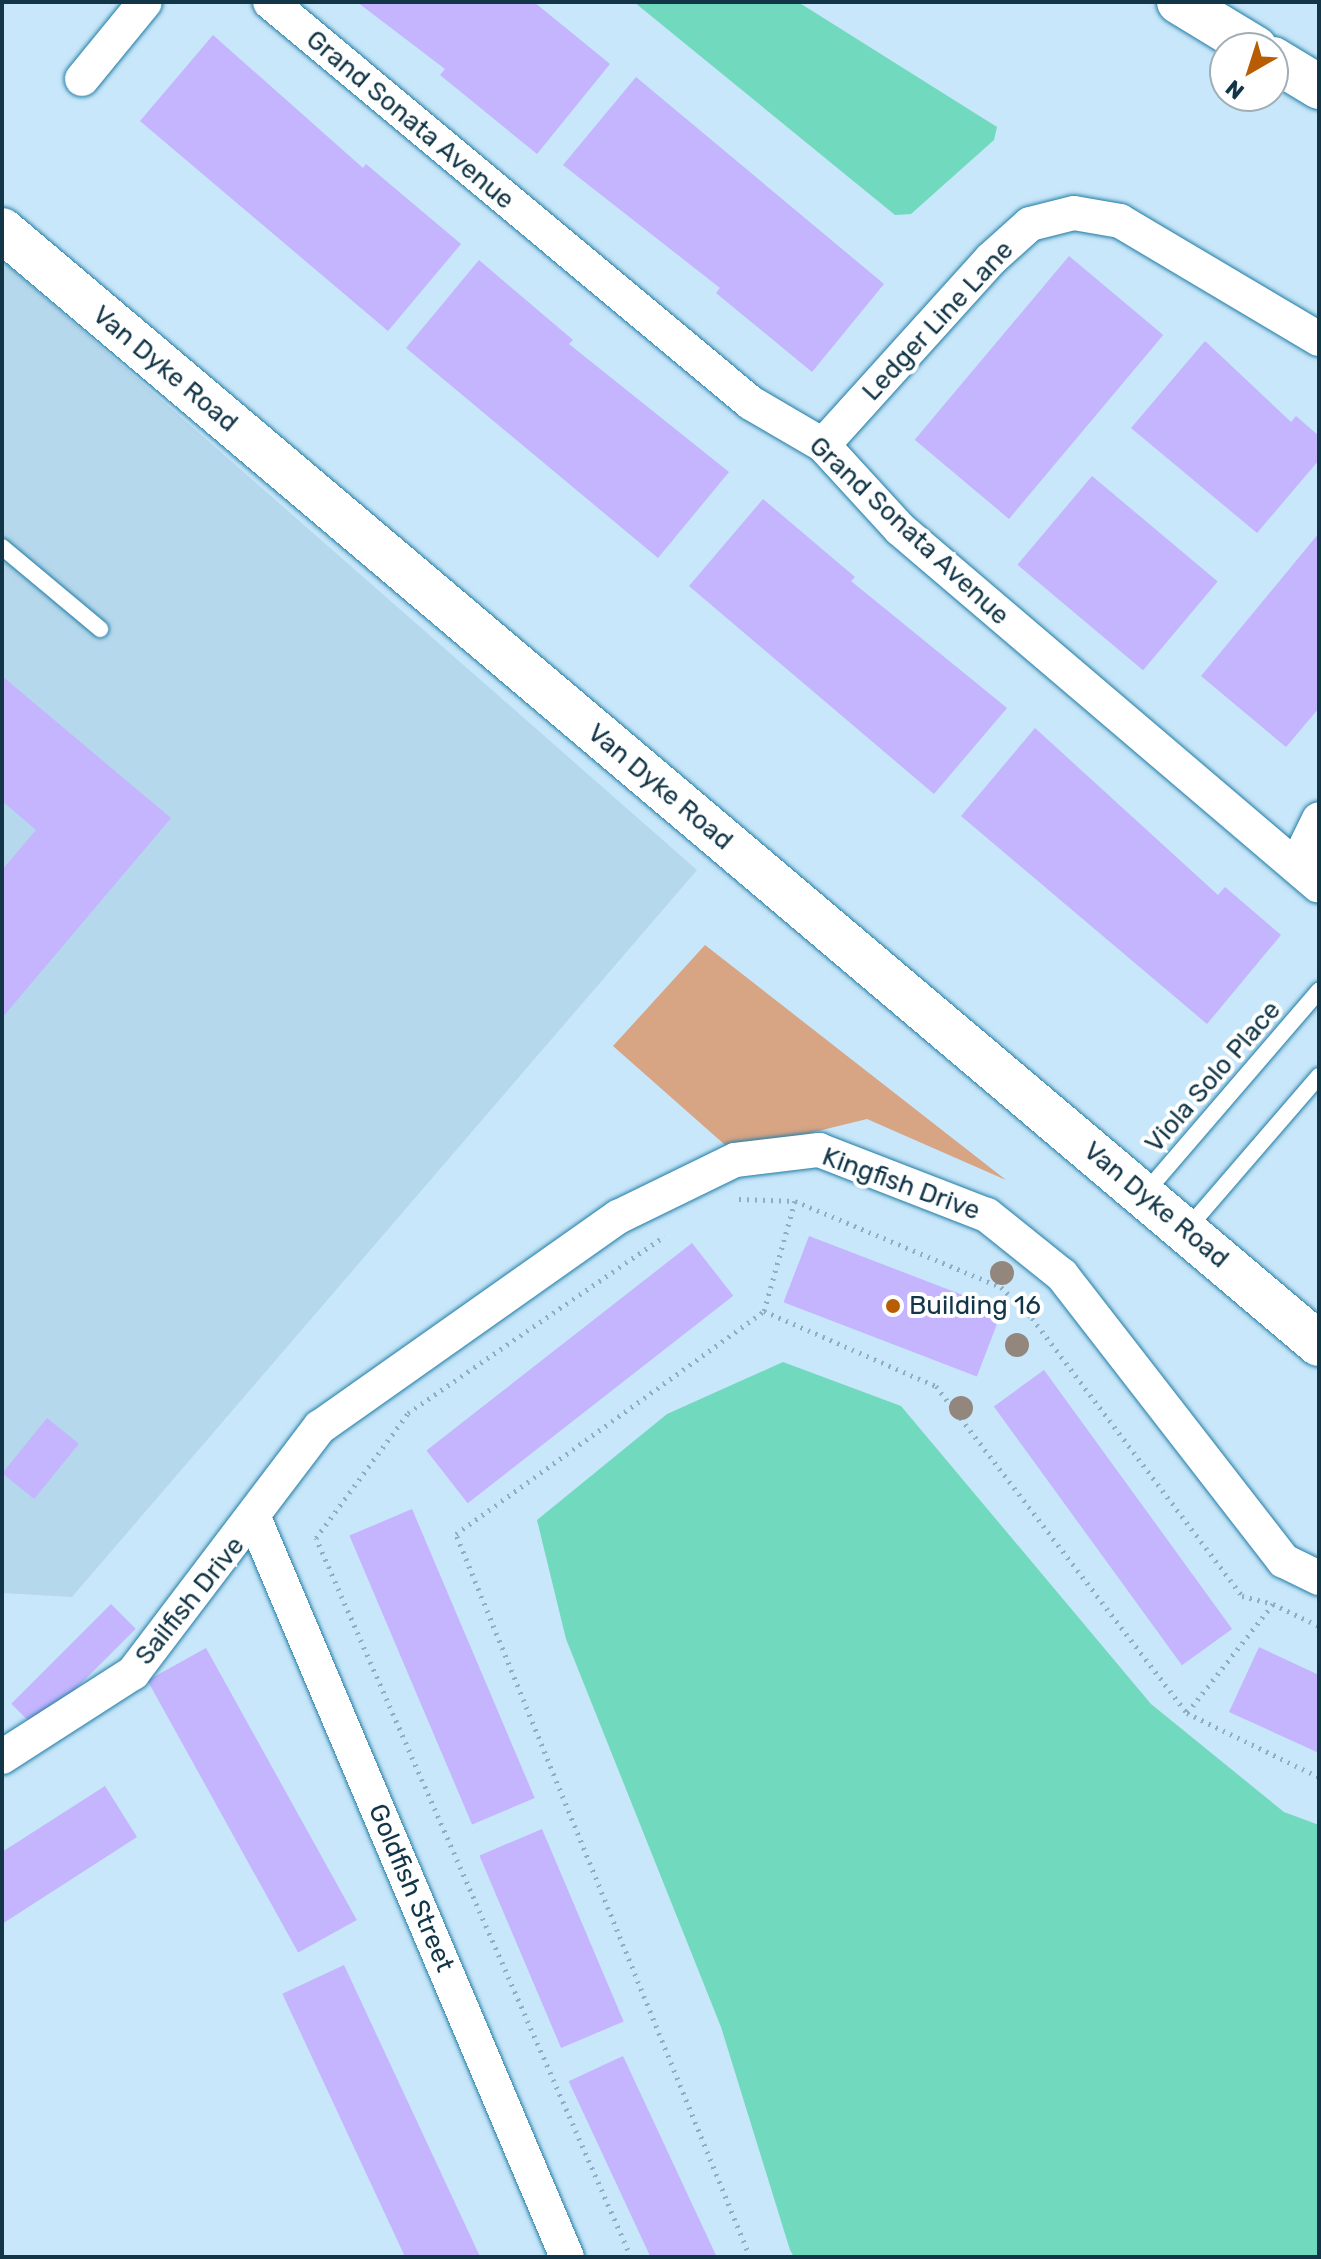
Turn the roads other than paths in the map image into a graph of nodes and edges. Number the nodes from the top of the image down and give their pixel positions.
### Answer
1 (145, 2) edge
2 (270, 2) edge
3 (1179, 2) edge
4 (1229, 32) edge
5 (1289, 69) edge
6 (82, 79) dead end
7 (1319, 87) edge
8 (2, 230) edge
9 (1319, 339) edge
10 (823, 445) junction
11 (2, 547) edge
12 (100, 629) dead end
13 (1319, 819) edge
14 (1307, 876) edge
15 (1317, 998) edge
16 (1319, 1076) edge
17 (1144, 1194) junction
18 (1186, 1230) junction
19 (1319, 1344) edge
20 (255, 1520) junction
21 (1319, 1578) edge
22 (2, 1757) edge
23 (567, 2257) edge

1 - 6 street
2 - 10 street, Grand Sonata Avenue
3 - 4 main road
5 - 7 main road
8 - 17 main road, Van Dyke Road
9 - 10 street, Ledger Line Lane
10 - 14 street, Grand Sonata Avenue
11 - 12 lane
13 - 14 street
15 - 17 lane, Viola Solo Place
16 - 18 lane
17 - 18 main road, Van Dyke Road
18 - 19 main road, Van Dyke Road
20 - 21 street, Kingfish Drive
20 - 22 street, Sailfish Drive
20 - 23 street, Goldfish Street

